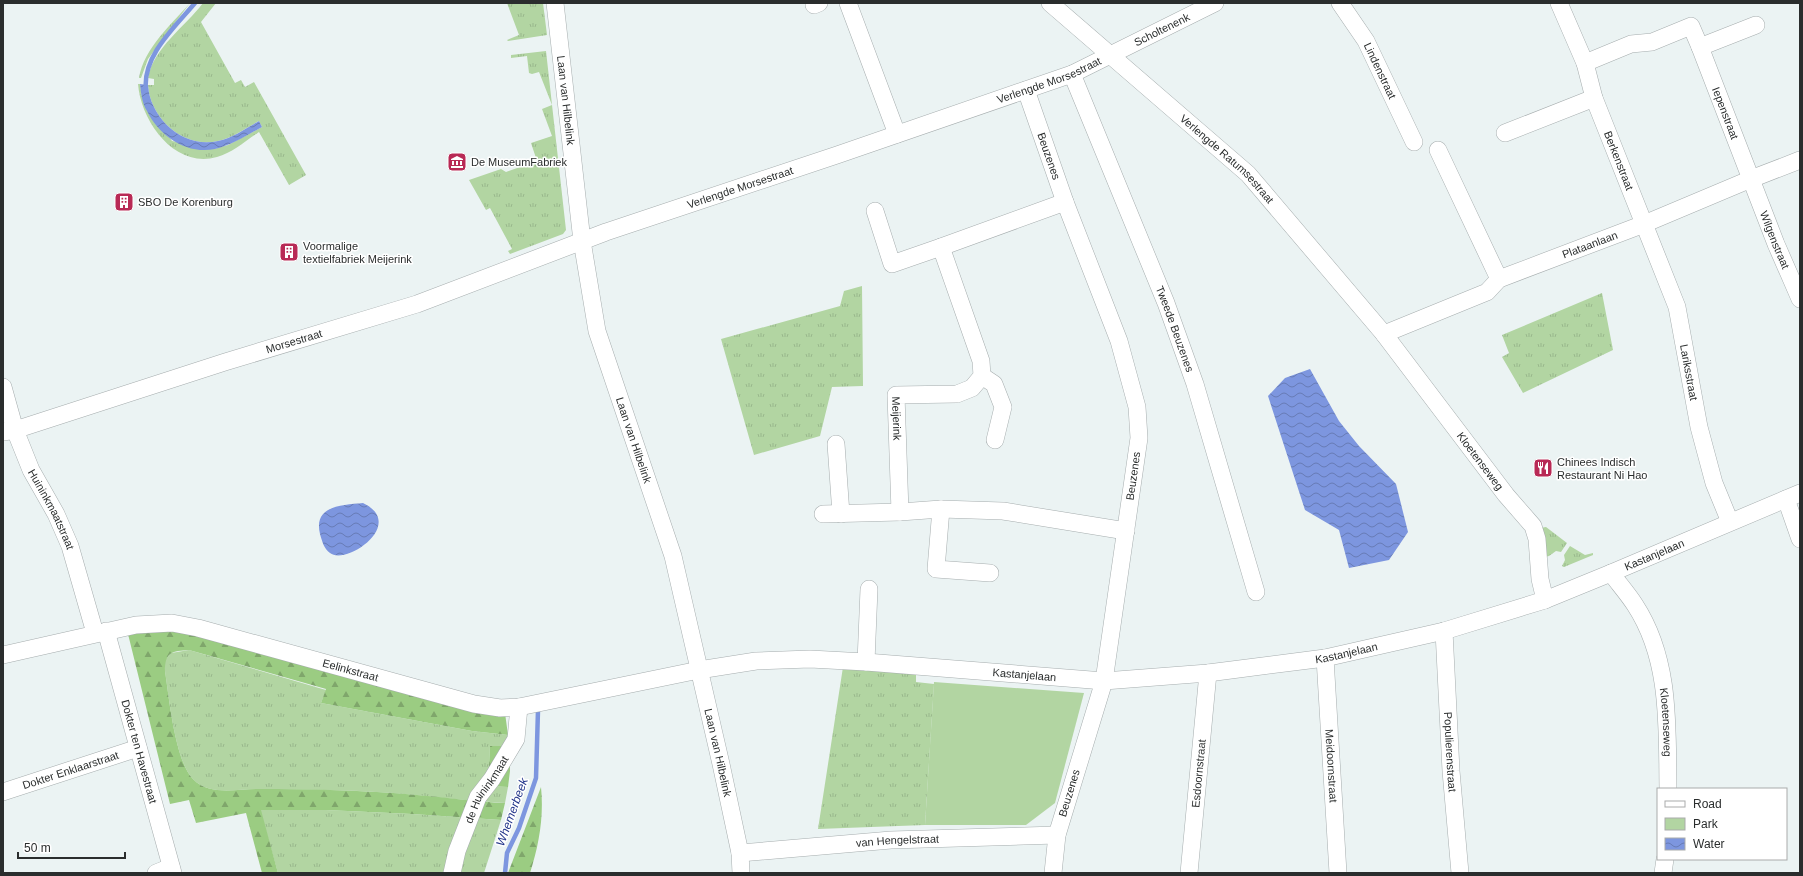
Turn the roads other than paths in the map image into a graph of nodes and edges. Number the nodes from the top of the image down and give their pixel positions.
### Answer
1 (555, 3) edge
2 (848, 3) edge
3 (1050, 3) edge
4 (1215, 3) edge
5 (1340, 3) edge
6 (1558, 3) edge
7 (1756, 25) dead end
8 (1700, 47) junction
9 (1109, 55) junction
10 (1584, 63) junction
11 (1072, 74) junction
12 (1026, 90) junction
13 (1594, 98) junction
14 (1505, 133) dead end
15 (897, 134) junction
16 (1414, 142) dead end
17 (1438, 150) dead end
18 (1800, 160) edge
19 (1751, 179) junction
20 (1066, 202) junction
21 (875, 211) dead end
22 (1644, 224) junction
23 (582, 241) junction
24 (941, 247) junction
25 (1499, 279) junction
26 (1800, 299) edge
27 (1384, 334) junction
28 (982, 376) junction
29 (3, 387) edge
30 (9, 431) edge
31 (995, 440) dead end
32 (836, 444) dead end
33 (1793, 496) edge
34 (941, 509) junction
35 (900, 512) junction
36 (823, 514) dead end
37 (841, 514) junction
38 (1730, 522) junction
39 (1126, 531) junction
40 (1800, 539) edge
41 (990, 572) dead end
42 (1611, 573) junction
43 (869, 589) dead end
44 (1256, 592) dead end
45 (1545, 600) junction
46 (1444, 631) junction
47 (101, 632) junction
48 (3, 655) edge
49 (1325, 658) junction
50 (866, 662) junction
51 (699, 670) junction
52 (1208, 673) junction
53 (1104, 682) junction
54 (519, 707) junction
55 (138, 748) junction
56 (1668, 788) edge
57 (3, 792) edge
58 (1056, 835) junction
59 (740, 853) junction
60 (1665, 860) edge
61 (166, 871) edge
62 (452, 873) edge
63 (741, 873) edge
64 (1053, 873) edge
65 (1189, 873) edge
66 (1338, 873) edge
67 (1460, 873) edge
68 (1663, 873) edge

1 - 23 street, Laan van Hilbelink
2 - 15 street
3 - 9 street, Verlengde Ratumsestraat
4 - 9 street, Scholtenenk
5 - 16 street, Lindenstraat
6 - 10 street, Berkenstraat
7 - 8 street
8 - 10 street, Iepenstraat
8 - 19 street, Iepenstraat
9 - 11 street, Verlengde Morsestraat
9 - 27 street, Verlengde Ratumsestraat
10 - 13 street, Berkenstraat
11 - 12 street, Verlengde Morsestraat
11 - 44 street, Tweede Beuzenes
12 - 15 street, Verlengde Morsestraat
12 - 20 street, Beuzenes
13 - 14 street
13 - 22 street, Berkenstraat
15 - 23 street, Verlengde Morsestraat
17 - 25 street
18 - 19 street, Plataanlaan
19 - 22 street, Plataanlaan
19 - 26 street, Wilgenstraat
20 - 24 street
20 - 39 street, Beuzenes
21 - 24 street
22 - 25 street, Plataanlaan
22 - 38 street, Lariksstraat
23 - 30 street, Morsestraat
23 - 51 street, Laan van Hilbelink
24 - 28 street
25 - 27 street, Plataanlaan
27 - 45 street, Kloetenseweg
28 - 31 street
28 - 35 street, Meijerink
29 - 30 street, Huininkmaatstraat
30 - 47 street, Huininkmaatstraat
32 - 37 street
33 - 38 street, Kastanjelaan
33 - 40 street
34 - 35 street
34 - 39 street
34 - 41 street
35 - 37 street
36 - 37 street
38 - 42 street, Kastanjelaan
39 - 53 street, Beuzenes
42 - 45 street, Kastanjelaan
42 - 56 street, Kloetenseweg
43 - 50 street
45 - 46 street, Kastanjelaan
46 - 49 street, Kastanjelaan
46 - 67 street, Populierenstraat
47 - 48 street, Eelinkstraat
47 - 54 street, Eelinkstraat
47 - 55 street, Dokter ten Havestraat
49 - 52 street, Kastanjelaan
49 - 66 street, Meidoornstraat
50 - 51 street, Kastanjelaan
50 - 53 street, Kastanjelaan
51 - 54 street, Eelinkstraat
51 - 59 street, Laan van Hilbelink
52 - 53 street, Kastanjelaan
52 - 65 street, Esdoornstraat
53 - 58 street, Beuzenes
54 - 62 street, de Huininkmaat
55 - 57 street, Dokter Enklaarstraat
55 - 61 street, Dokter ten Havestraat
58 - 59 street, van Hengelstraat
58 - 64 street, Beuzenes
59 - 63 street, Laan van Hilbelink
60 - 68 street

